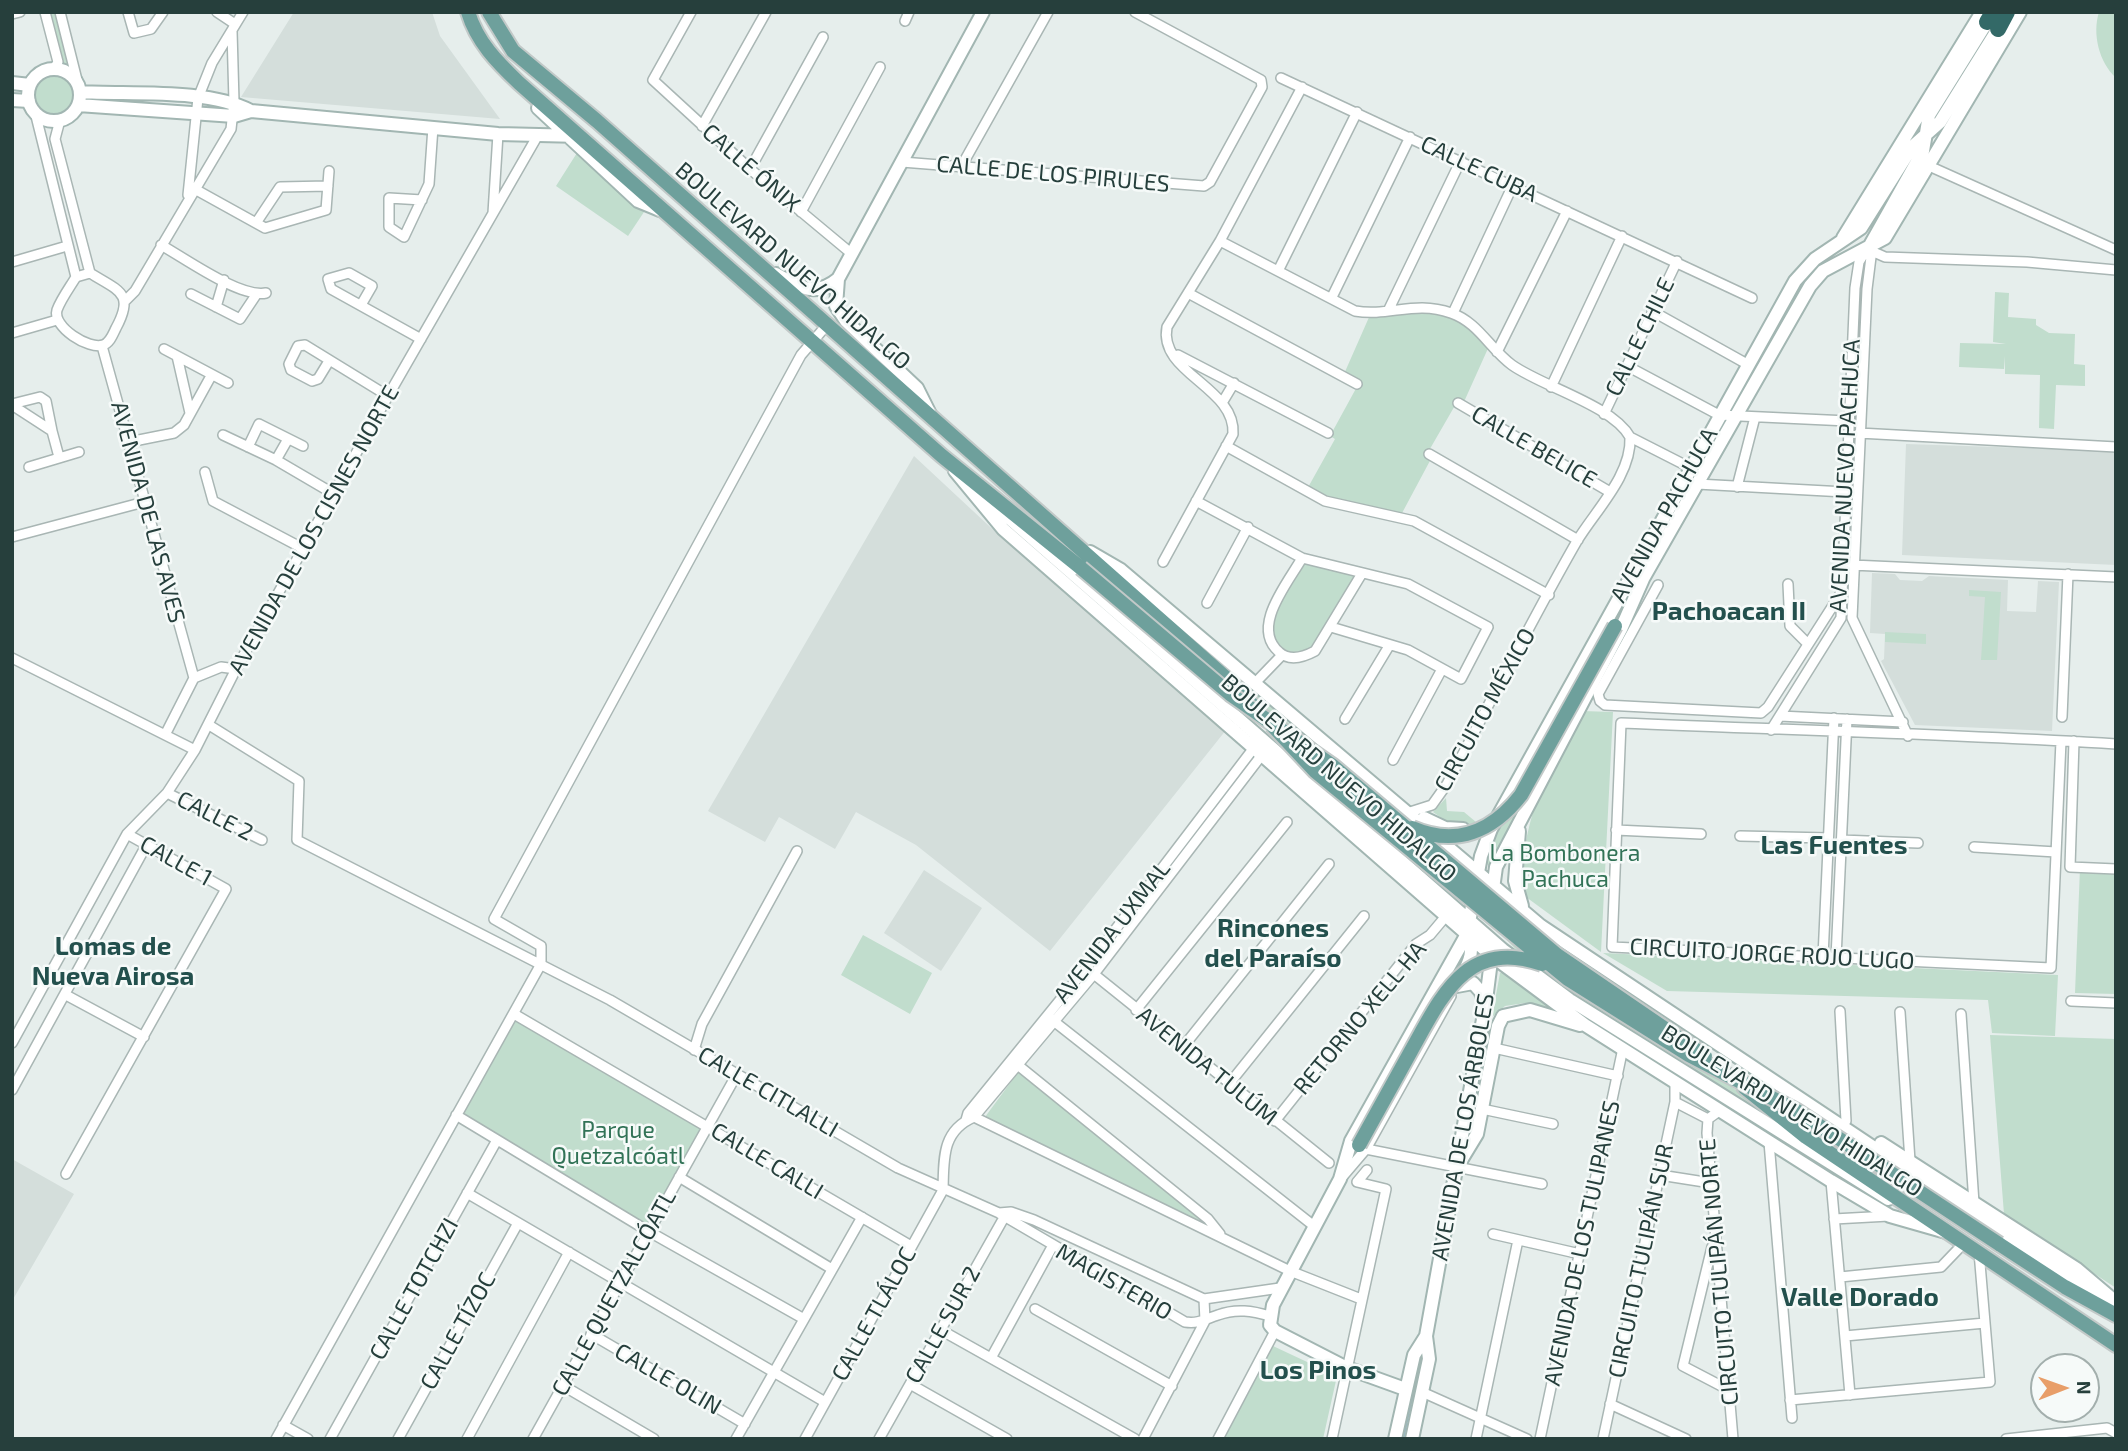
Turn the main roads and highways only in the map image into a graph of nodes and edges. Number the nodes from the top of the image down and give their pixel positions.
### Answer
1 (468, 12) edge
2 (489, 12) edge
3 (983, 12) edge
4 (2007, 12) edge
5 (2020, 12) edge
6 (1990, 19) edge
7 (12, 83) edge
8 (519, 83) junction
9 (30, 85) junction
10 (79, 94) junction
11 (12, 100) edge
12 (32, 106) junction
13 (251, 111) junction
14 (548, 117) junction
15 (538, 135) junction
16 (1926, 135) junction
17 (573, 136) junction
18 (583, 151) junction
19 (667, 185) junction
20 (670, 215) junction
21 (1843, 237) junction
22 (1867, 249) junction
23 (754, 262) junction
24 (838, 279) junction
25 (931, 418) junction
26 (942, 456) junction
27 (1077, 545) junction
28 (1643, 579) junction
29 (1615, 626) joint
30 (1276, 769) junction
31 (1308, 782) junction
32 (1502, 807) junction
33 (1406, 818) junction
34 (1521, 821) junction
35 (1479, 871) junction
36 (1426, 882) junction
37 (1493, 884) junction
38 (1475, 895) junction
39 (1423, 896) junction
40 (1525, 912) junction
41 (1446, 916) junction
42 (1492, 917) junction
43 (1541, 926) junction
44 (1469, 928) junction
45 (1491, 939) junction
46 (1492, 956) junction
47 (1450, 962) junction
48 (1553, 968) junction
49 (1485, 1008) junction
50 (1585, 1025) junction
51 (1775, 1083) junction
52 (1362, 1147) joint
53 (1457, 1168) junction
54 (1340, 1179) junction
55 (1947, 1232) junction
56 (2116, 1301) edge
57 (2116, 1309) edge
58 (2116, 1315) edge
59 (1426, 1336) junction
60 (2116, 1345) edge
61 (1405, 1389) junction
62 (1395, 1439) edge
63 (1412, 1439) edge

1 - 8 main road, BOULEVARD NUEVO HIDALGO
2 - 19 main road, BOULEVARD NUEVO HIDALGO
3 - 24 main road
4 - 6 highway
5 - 22 main road, AVENIDA NUEVO PACHUCA
6 - 16 main road
6 - 21 main road
7 - 9 main road
8 - 14 main road
8 - 17 main road, BOULEVARD NUEVO HIDALGO
9 - 10 main road
9 - 12 main road
10 - 12 main road
10 - 13 main road
10 - 13 main road
11 - 12 main road
13 - 15 main road
14 - 15 main road
14 - 17 main road
15 - 17 main road
15 - 18 main road
16 - 21 main road, AVENIDA PACHUCA
16 - 22 main road
17 - 18 main road
17 - 19 main road
17 - 20 main road, BOULEVARD NUEVO HIDALGO
18 - 20 main road
19 - 23 main road, BOULEVARD NUEVO HIDALGO
20 - 26 main road, BOULEVARD NUEVO HIDALGO
21 - 22 main road
21 - 32 main road, AVENIDA PACHUCA
22 - 28 main road, AVENIDA PACHUCA
23 - 24 main road
23 - 25 main road, BOULEVARD NUEVO HIDALGO
24 - 25 main road
25 - 27 main road, BOULEVARD NUEVO HIDALGO
26 - 30 main road
26 - 31 main road, BOULEVARD NUEVO HIDALGO
26 - 33 main road, BOULEVARD NUEVO HIDALGO, bridge
27 - 33 main road, BOULEVARD NUEVO HIDALGO
27 - 48 main road, BOULEVARD NUEVO HIDALGO, bridge
28 - 29 main road
28 - 34 main road
29 - 33 main road, bridge
30 - 31 main road
30 - 39 main road
31 - 36 main road, BOULEVARD NUEVO HIDALGO
32 - 33 main road
32 - 35 main road, AVENIDA PACHUCA
33 - 35 main road, BOULEVARD NUEVO HIDALGO
33 - 55 main road, BOULEVARD NUEVO HIDALGO, bridge
34 - 37 main road
34 - 40 main road
35 - 37 main road, BOULEVARD NUEVO HIDALGO
35 - 38 main road
36 - 38 main road
36 - 44 main road, BOULEVARD NUEVO HIDALGO
37 - 38 main road
37 - 40 main road, BOULEVARD NUEVO HIDALGO
37 - 42 main road
38 - 44 main road
39 - 41 main road
39 - 44 main road
40 - 43 main road, BOULEVARD NUEVO HIDALGO
41 - 44 main road
41 - 47 main road
42 - 43 main road
42 - 44 main road
42 - 45 main road, AVENIDA DE LOS ÁRBOLES
43 - 51 main road, BOULEVARD NUEVO HIDALGO
44 - 45 main road, BOULEVARD NUEVO HIDALGO
44 - 46 main road
44 - 47 main road
44 - 49 main road
45 - 46 main road, AVENIDA DE LOS ÁRBOLES
45 - 55 main road, BOULEVARD NUEVO HIDALGO
46 - 49 main road, AVENIDA DE LOS ÁRBOLES
46 - 50 main road
47 - 54 main road
48 - 52 main road, bridge
48 - 58 main road, BOULEVARD NUEVO HIDALGO, bridge
49 - 53 main road, AVENIDA DE LOS ÁRBOLES
50 - 53 main road
50 - 55 main road
51 - 56 main road, BOULEVARD NUEVO HIDALGO
51 - 57 main road, BOULEVARD NUEVO HIDALGO
52 - 54 main road
53 - 59 main road, AVENIDA DE LOS ÁRBOLES
54 - 61 main road
55 - 60 main road, BOULEVARD NUEVO HIDALGO
59 - 61 main road, AVENIDA DE LOS ÁRBOLES
59 - 63 main road, AVENIDA DE LOS ÁRBOLES
61 - 62 main road, AVENIDA DE LOS ÁRBOLES

